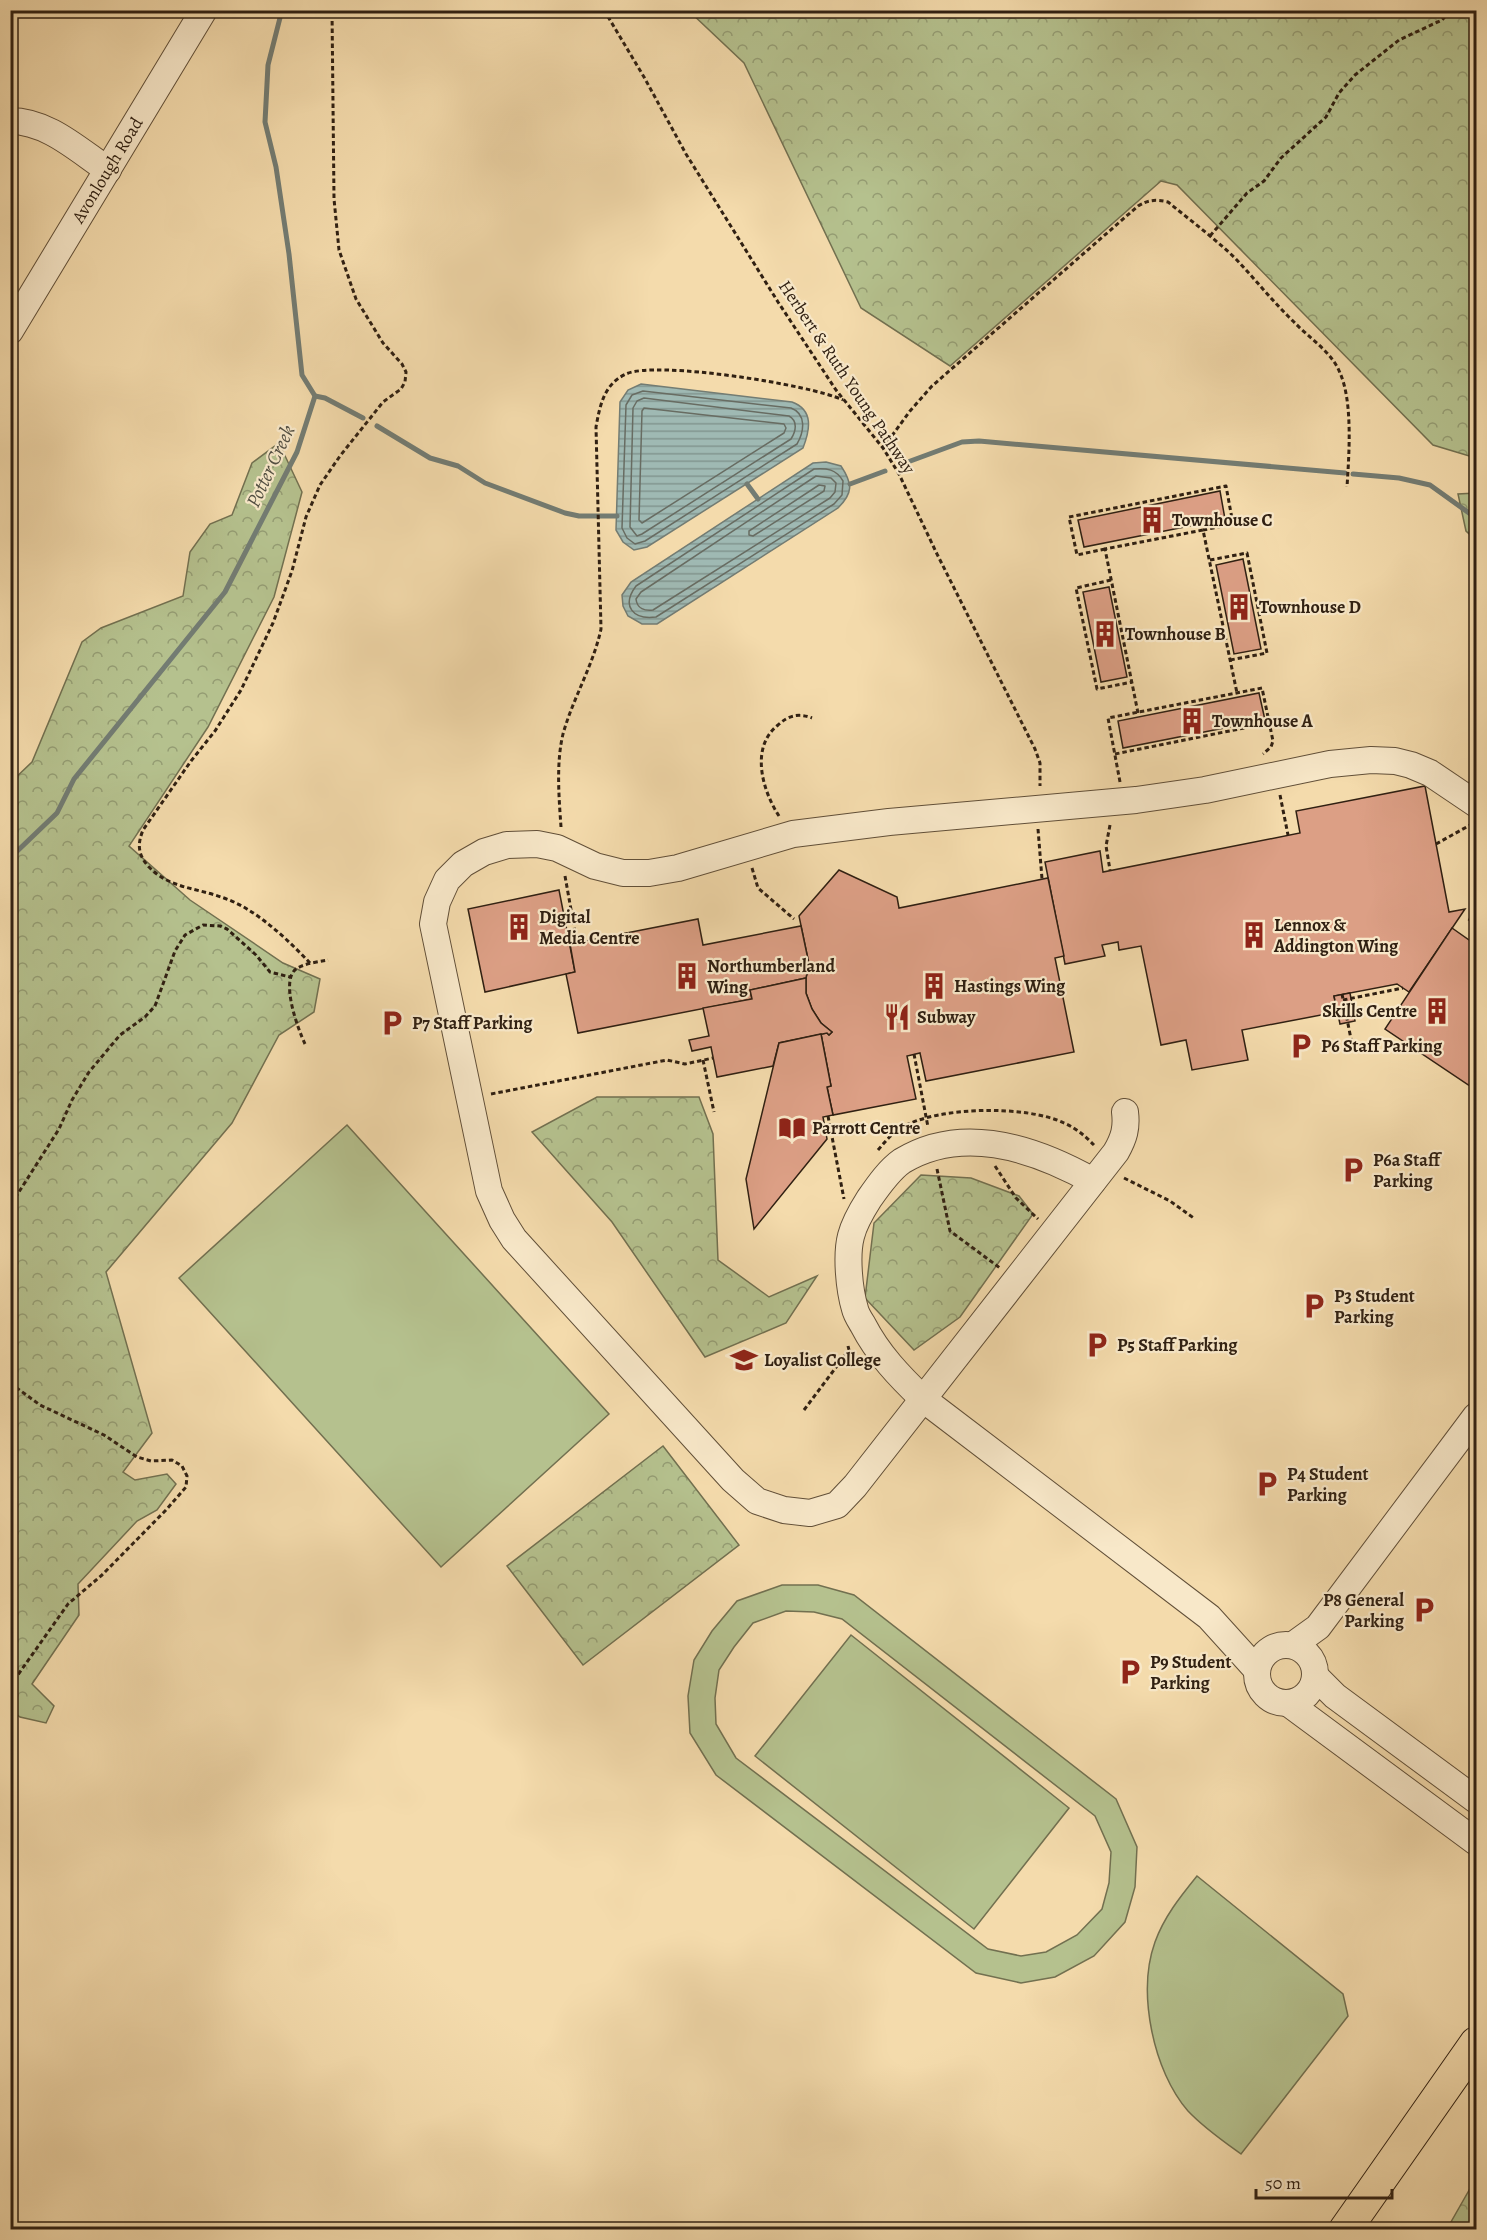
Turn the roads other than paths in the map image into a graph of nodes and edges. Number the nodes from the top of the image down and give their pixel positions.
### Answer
1 (204, 10) edge
2 (10, 121) edge
3 (108, 170) junction
4 (10, 331) edge
5 (1476, 804) edge
6 (1125, 1112) dead end
7 (1100, 1172) junction
8 (923, 1399) junction
9 (1476, 1416) edge
10 (1209, 1617) junction
11 (1298, 1656) junction
12 (1271, 1691) junction
13 (1476, 1800) edge
14 (1476, 1842) edge
15 (1476, 2043) edge
16 (1345, 2229) edge

1 - 3 street, Avonlough Road
2 - 3 street
3 - 4 street, Avonlough Road
5 - 8 street
6 - 7 street
7 - 8 street
7 - 8 street
8 - 10 street
9 - 11 street
10 - 11 street
10 - 12 street
11 - 12 street
11 - 12 street
11 - 13 street
12 - 14 street
15 - 16 main road

